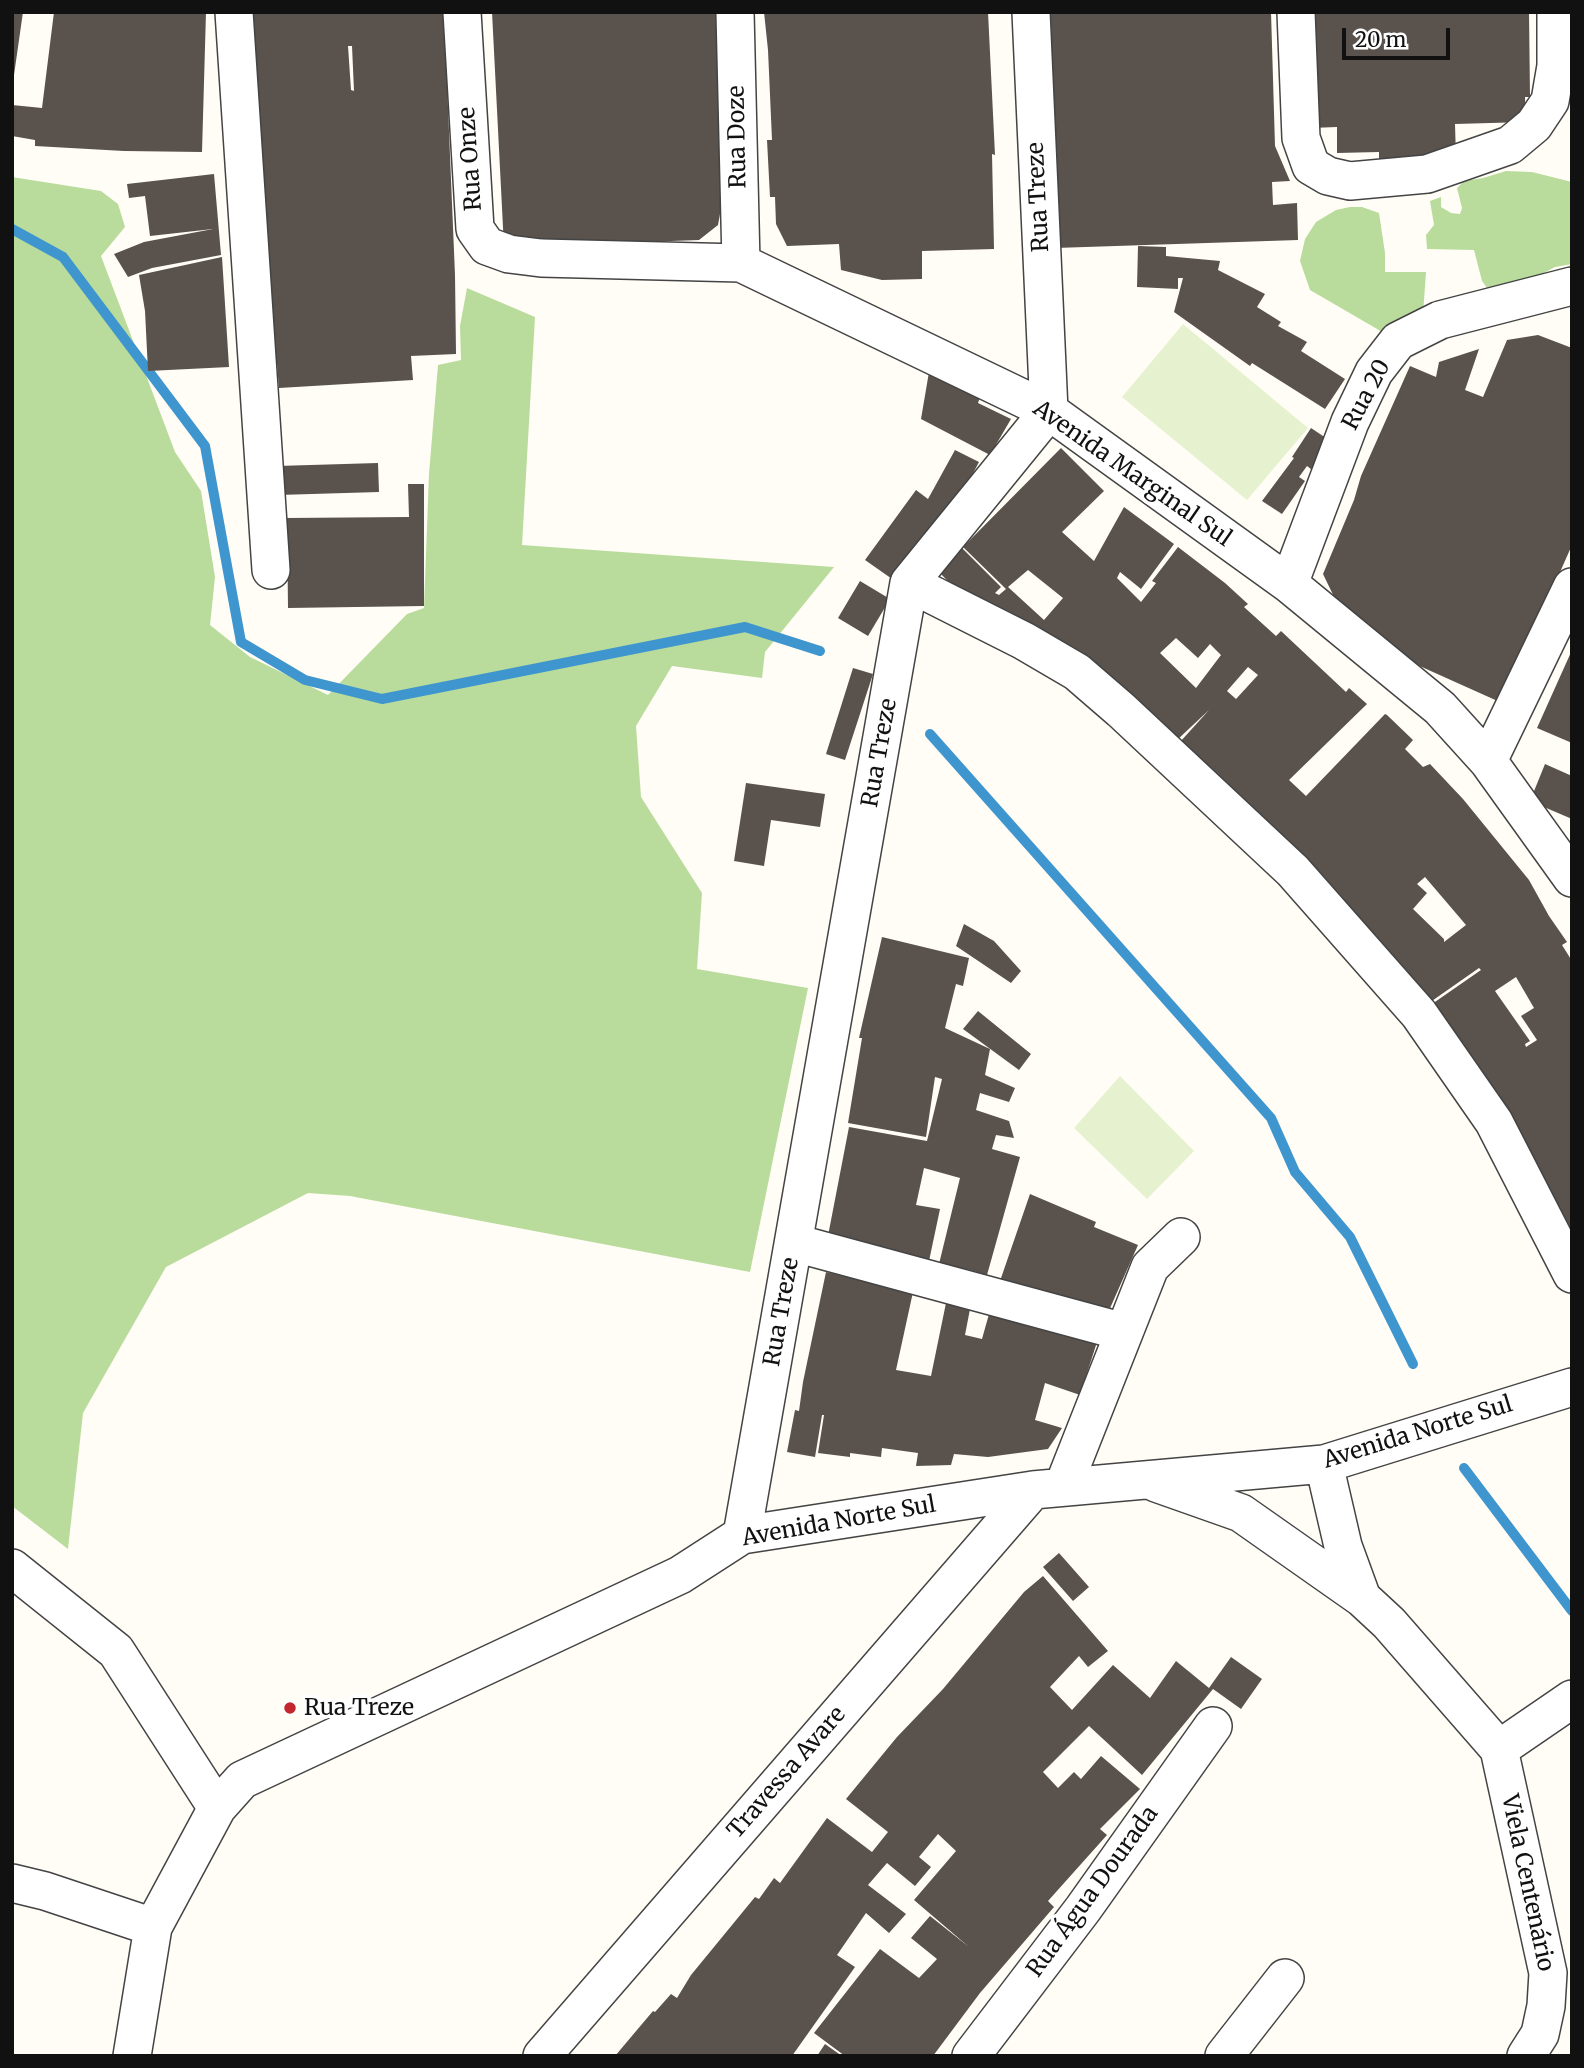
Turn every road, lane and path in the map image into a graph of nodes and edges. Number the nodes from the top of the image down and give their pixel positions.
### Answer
1 (234, 12) edge
2 (462, 12) edge
3 (735, 12) edge
4 (1031, 12) edge
5 (1296, 12) edge
6 (1556, 12) edge
7 (541, 258) joint
8 (741, 263) junction
9 (1572, 286) edge
10 (1049, 411) junction
11 (271, 570) dead end
12 (909, 583) junction
13 (1289, 584) junction
14 (1572, 587) edge
15 (1488, 761) junction
16 (1572, 878) edge
17 (1181, 1237) dead end
18 (795, 1243) junction
19 (1572, 1274) edge
20 (1124, 1332) junction
21 (1572, 1387) edge
22 (1324, 1464) junction
23 (1145, 1479) junction
24 (1048, 1489) junction
25 (742, 1535) junction
26 (12, 1568) edge
27 (1362, 1598) junction
28 (1572, 1699) edge
29 (1213, 1726) dead end
30 (1499, 1749) junction
31 (217, 1808) junction
32 (12, 1884) edge
33 (153, 1927) junction
34 (1285, 1978) dead end
35 (132, 2056) edge
36 (542, 2056) edge
37 (971, 2056) edge
38 (1224, 2056) edge
39 (1525, 2056) edge

1 - 11 street
2 - 7 street, Rua Onze
3 - 8 street, Rua Doze
4 - 10 street, Rua Treze
5 - 6 street
7 - 8 street, Avenida Marginal Sul
8 - 10 street, Avenida Marginal Sul
9 - 13 street, Rua 20
10 - 12 street, Rua Treze
10 - 13 street, Avenida Marginal Sul
12 - 18 street, Rua Treze
12 - 19 street
13 - 15 street, Avenida Marginal Sul
14 - 15 street
15 - 16 street, Avenida Marginal Sul
17 - 20 street, Travessa Avare
18 - 20 street
18 - 25 street, Rua Treze
20 - 24 street, Travessa Avare
21 - 22 street, Avenida Norte Sul
22 - 23 street, Avenida Norte Sul
22 - 27 street
23 - 24 street, Avenida Norte Sul
23 - 27 street
24 - 25 street, Avenida Norte Sul
24 - 36 street, Travessa Avare
25 - 31 street, Avenida Norte Sul
26 - 31 street
27 - 30 street
28 - 30 street
29 - 37 street, Rua Água Dourada
30 - 39 street, Viela Centenário
31 - 33 street, Avenida Norte Sul
32 - 33 street
33 - 35 street, Avenida Norte Sul
34 - 38 street

